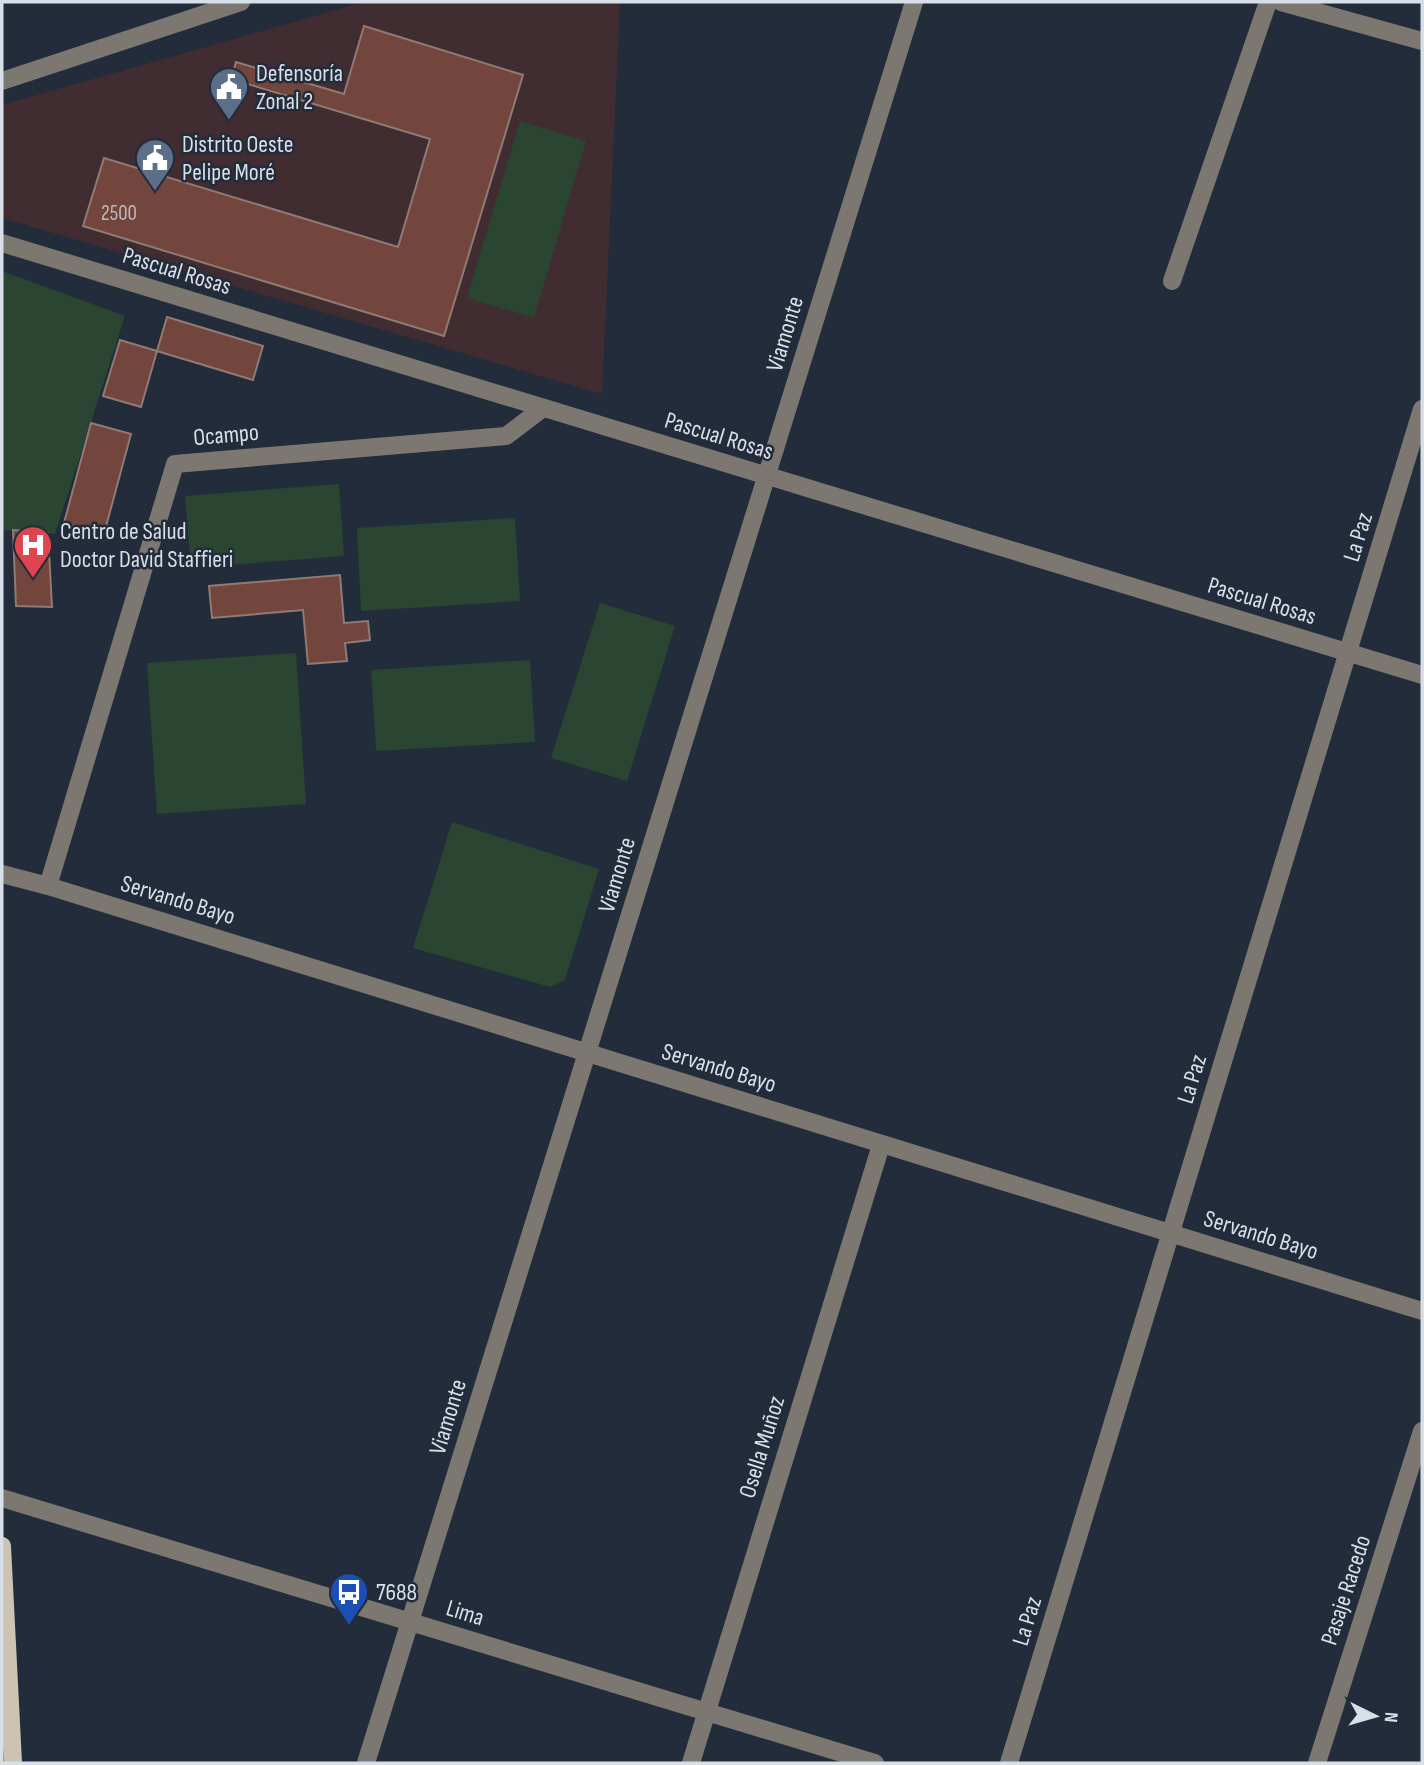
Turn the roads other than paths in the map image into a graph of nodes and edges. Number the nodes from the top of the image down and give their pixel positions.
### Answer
1 (241, 2) edge
2 (914, 2) edge
3 (1268, 2) edge
4 (1281, 2) edge
5 (1422, 41) edge
6 (2, 81) edge
7 (2, 243) edge
8 (1172, 281) dead end
9 (543, 408) junction
10 (1422, 409) edge
11 (767, 476) junction
12 (1348, 653) junction
13 (1422, 675) edge
14 (2, 874) edge
15 (48, 886) junction
16 (587, 1052) junction
17 (881, 1145) junction
18 (1171, 1233) junction
19 (1422, 1311) edge
20 (1422, 1431) edge
21 (2, 1498) edge
22 (2, 1546) edge
23 (410, 1622) junction
24 (706, 1712) junction
25 (13, 1763) edge
26 (366, 1763) edge
27 (691, 1763) edge
28 (875, 1763) edge
29 (1009, 1763) edge
30 (1317, 1763) edge

1 - 6 street
2 - 11 street, Viamonte
3 - 8 street
4 - 5 street
7 - 9 street, Pascual Rosas
9 - 11 street, Pascual Rosas
9 - 15 street, Ocampo
10 - 12 street, La Paz
11 - 12 street, Pascual Rosas
11 - 16 street, Viamonte
12 - 13 street, Pascual Rosas
12 - 18 street, La Paz
14 - 15 street, Servando Bayo
15 - 16 street, Servando Bayo
16 - 17 street, Servando Bayo
16 - 23 street, Viamonte
17 - 18 street, Servando Bayo
17 - 24 street, Osella Muñoz
18 - 19 street, Servando Bayo
18 - 29 street, La Paz
20 - 30 street, Pasaje Racedo
21 - 23 street, Lima
22 - 25 main road
23 - 24 street, Lima
23 - 26 street, Viamonte
24 - 27 street, Osella Muñoz
24 - 28 street, Lima

